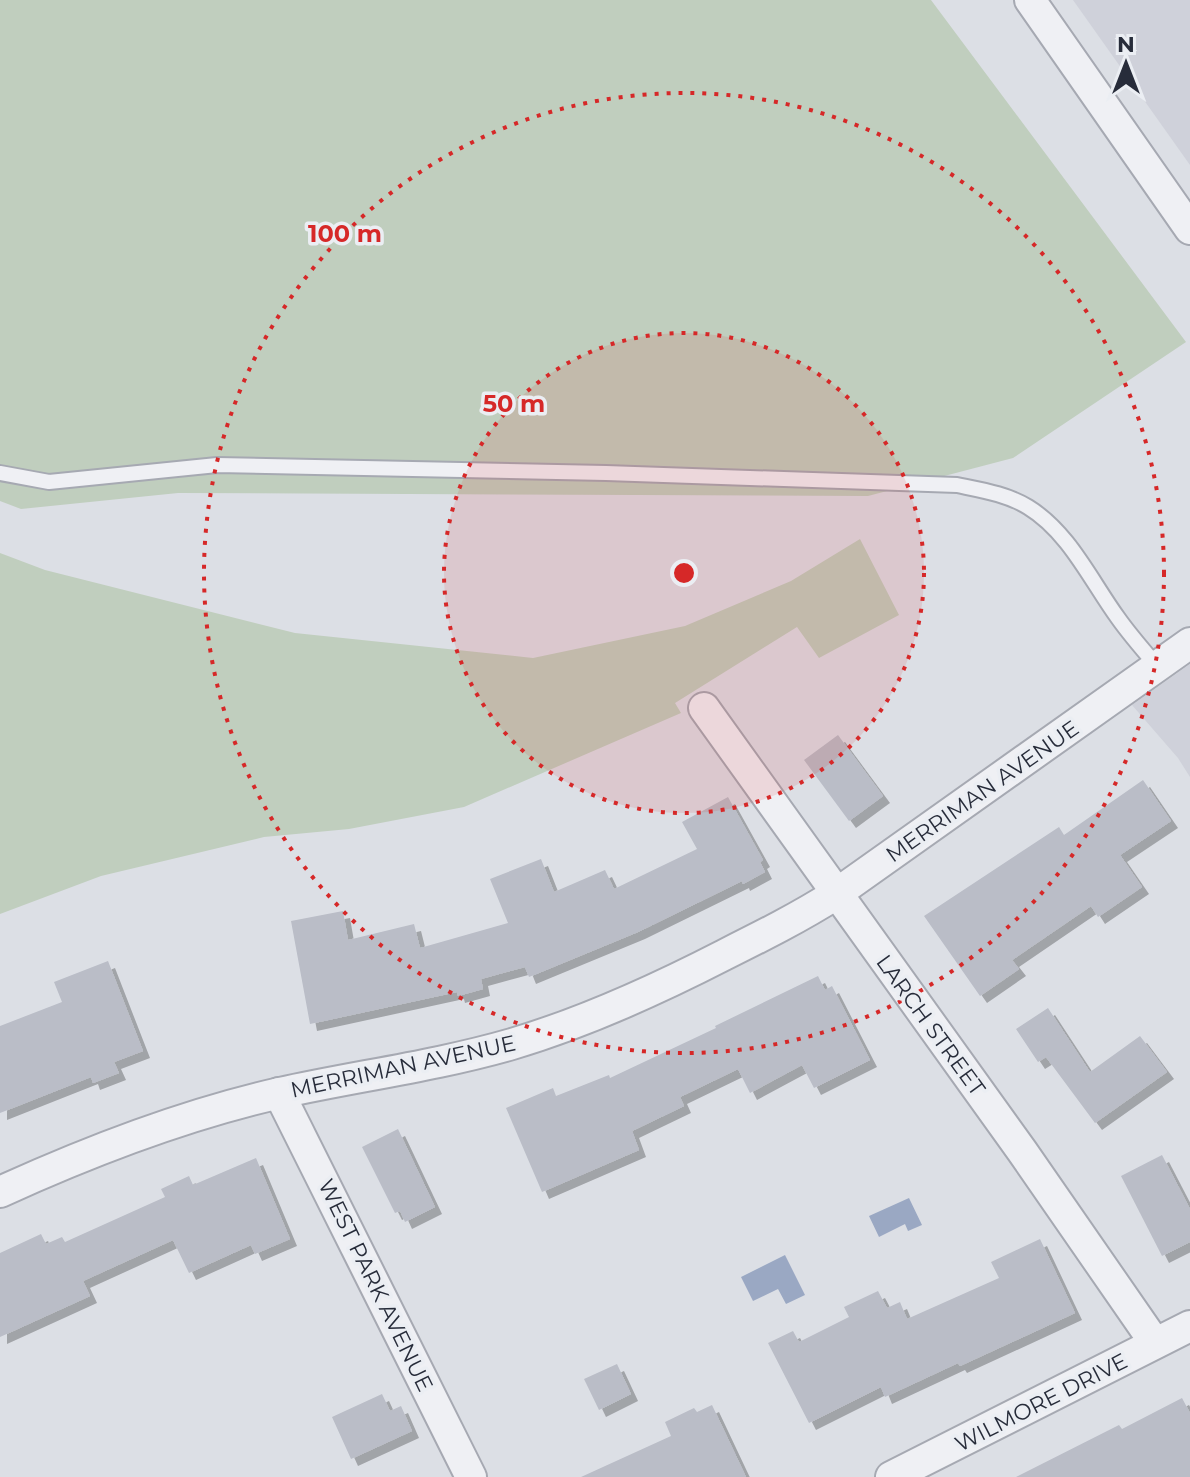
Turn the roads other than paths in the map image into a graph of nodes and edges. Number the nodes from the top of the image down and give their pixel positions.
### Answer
1 (1030, 0) edge
2 (1185, 214) edge
3 (0, 473) edge
4 (1190, 643) edge
5 (1157, 666) junction
6 (704, 708) dead end
7 (836, 894) junction
8 (279, 1093) junction
9 (0, 1192) edge
10 (1190, 1326) edge
11 (1155, 1343) junction
12 (471, 1477) edge
13 (891, 1477) edge

1 - 2 street
3 - 5 lane
4 - 5 street, MERRIMAN AVENUE
5 - 7 street, MERRIMAN AVENUE
6 - 7 street, LARCH STREET
7 - 8 street, MERRIMAN AVENUE
7 - 11 street, LARCH STREET
8 - 9 street, MERRIMAN AVENUE
8 - 12 street, WEST PARK AVENUE
10 - 11 street, WILMORE DRIVE
11 - 13 street, WILMORE DRIVE

